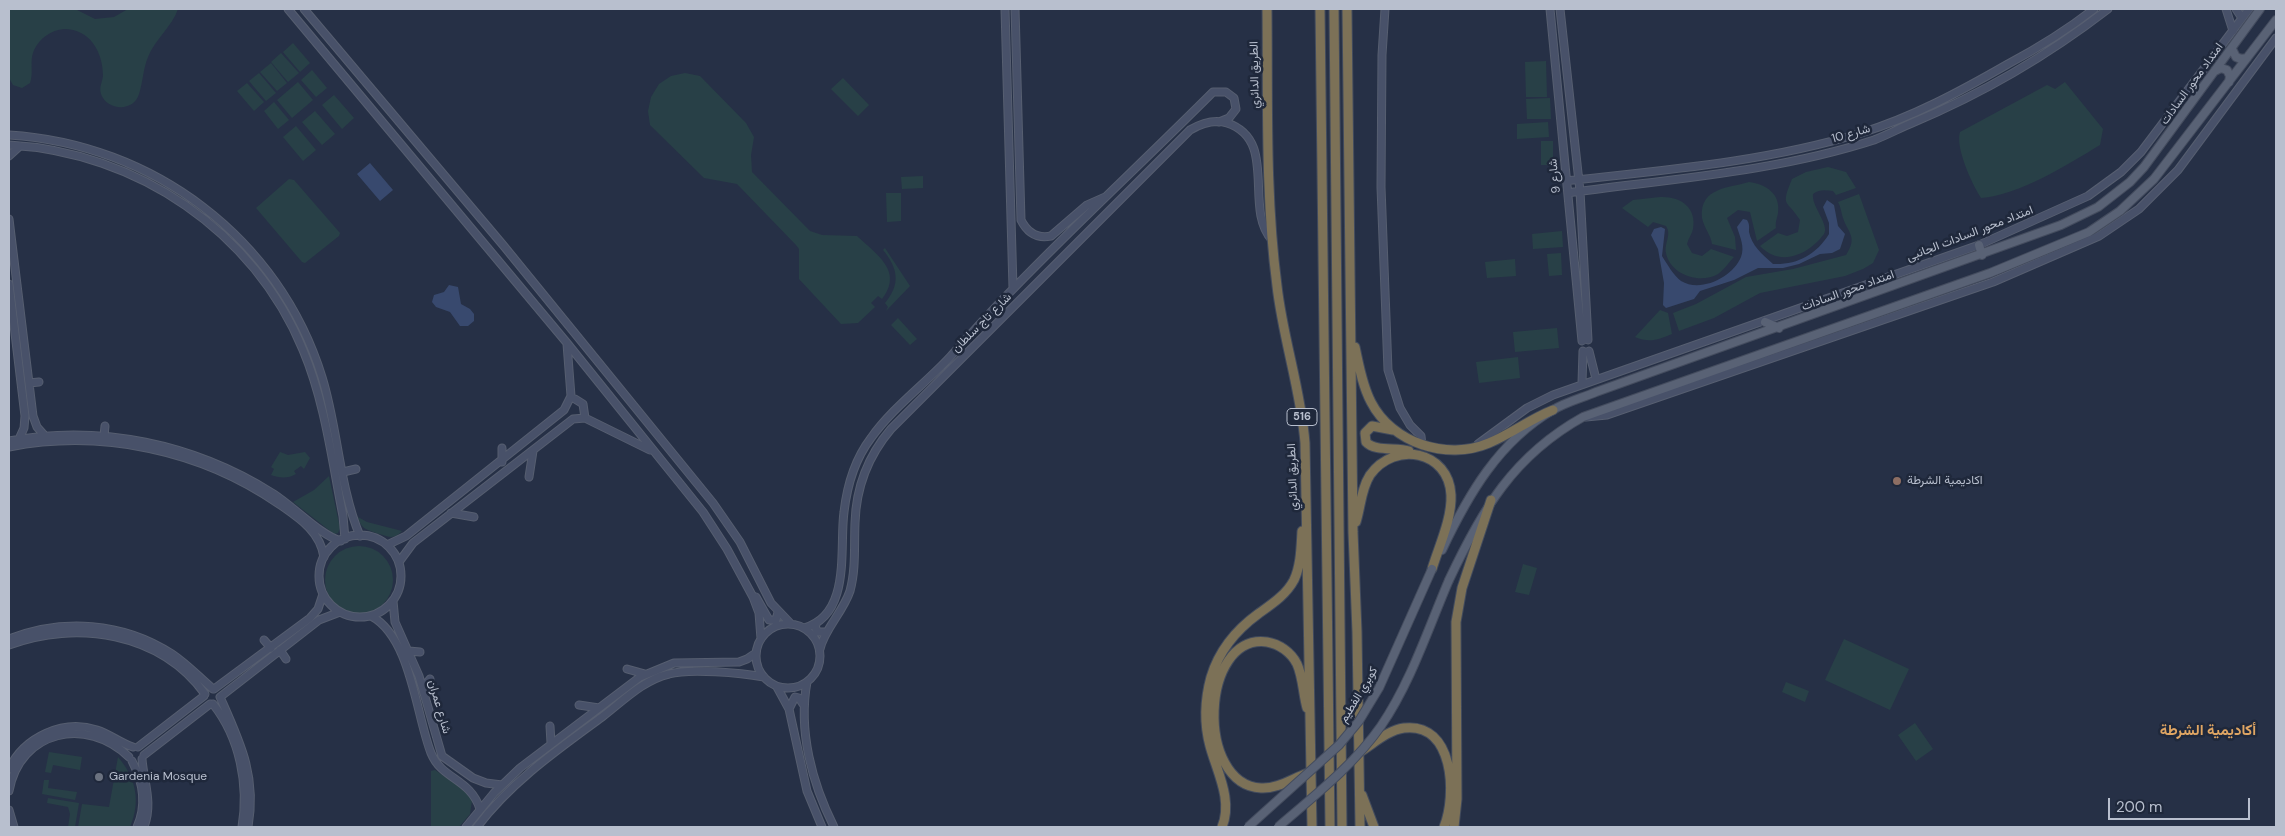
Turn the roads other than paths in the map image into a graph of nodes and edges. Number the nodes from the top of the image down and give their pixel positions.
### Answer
1 (288, 9) edge
2 (304, 9) edge
3 (1005, 9) edge
4 (1015, 9) edge
5 (1266, 9) edge
6 (1320, 9) edge
7 (1334, 9) edge
8 (1347, 9) edge
9 (1382, 9) edge
10 (1386, 9) edge
11 (1550, 9) edge
12 (1560, 9) edge
13 (2094, 9) edge
14 (2108, 9) edge
15 (2226, 9) edge
16 (2236, 9) edge
17 (2249, 9) edge
18 (2260, 9) edge
19 (2242, 18) junction
20 (2276, 20) edge
21 (1562, 29) junction
22 (1383, 30) junction
23 (1552, 30) junction
24 (2233, 31) junction
25 (2276, 38) edge
26 (2232, 49) junction
27 (2247, 58) junction
28 (2215, 71) junction
29 (2229, 82) junction
30 (1219, 122) junction
31 (9, 135) edge
32 (9, 145) edge
33 (20, 146) junction
34 (79, 146) junction
35 (77, 155) junction
36 (9, 156) edge
37 (1578, 179) junction
38 (1566, 181) junction
39 (1580, 191) junction
40 (1568, 193) junction
41 (1108, 196) junction
42 (9, 219) edge
43 (1582, 235) junction
44 (1571, 236) junction
45 (1272, 240) junction
46 (1978, 245) junction
47 (1982, 255) junction
48 (9, 284) edge
49 (1013, 288) junction
50 (283, 293) junction
51 (276, 298) junction
52 (1764, 322) junction
53 (1778, 328) junction
54 (1351, 329) junction
55 (567, 343) junction
56 (1596, 379) junction
57 (39, 382) dead end
58 (29, 383) junction
59 (570, 383) junction
60 (1582, 383) junction
61 (575, 399) junction
62 (1553, 410) junction
63 (561, 414) junction
64 (1583, 417) junction
65 (585, 418) junction
66 (552, 421) junction
67 (105, 426) dead end
68 (559, 430) junction
69 (1395, 431) junction
70 (45, 436) junction
71 (104, 436) junction
72 (19, 439) junction
73 (9, 441) edge
74 (1422, 445) junction
75 (9, 447) edge
76 (502, 448) dead end
77 (1464, 450) junction
78 (533, 451) junction
79 (652, 451) junction
80 (1415, 453) junction
81 (502, 462) junction
82 (356, 469) dead end
83 (344, 472) junction
84 (529, 477) dead end
85 (1306, 496) junction
86 (1491, 500) junction
87 (451, 513) junction
88 (474, 517) dead end
89 (1353, 532) junction
90 (360, 536) junction
91 (343, 540) junction
92 (387, 545) junction
93 (324, 557) junction
94 (399, 562) junction
95 (1432, 569) junction
96 (749, 589) junction
97 (322, 593) junction
98 (393, 600) junction
99 (340, 612) junction
100 (778, 612) junction
101 (371, 616) junction
102 (817, 622) junction
103 (791, 624) junction
104 (804, 628) junction
105 (827, 632) junction
106 (400, 633) junction
107 (392, 636) junction
108 (9, 639) edge
109 (761, 639) junction
110 (264, 640) dead end
111 (9, 645) edge
112 (270, 648) junction
113 (820, 649) junction
114 (280, 650) junction
115 (409, 651) junction
116 (420, 652) dead end
117 (756, 653) junction
118 (286, 659) dead end
119 (720, 662) junction
120 (627, 670) dead end
121 (720, 673) junction
122 (645, 674) junction
123 (764, 677) junction
124 (430, 679) dead end
125 (411, 680) junction
126 (807, 682) junction
127 (402, 683) dead end
128 (627, 686) junction
129 (777, 687) junction
130 (423, 688) junction
131 (214, 689) junction
132 (632, 693) junction
133 (205, 695) junction
134 (220, 697) junction
135 (211, 704) junction
136 (804, 704) junction
137 (579, 705) dead end
138 (598, 708) junction
139 (789, 709) junction
140 (1312, 720) junction
141 (550, 726) dead end
142 (434, 730) junction
143 (426, 732) junction
144 (551, 743) junction
145 (135, 747) junction
146 (1360, 753) junction
147 (143, 757) junction
148 (131, 759) junction
149 (9, 769) edge
150 (1308, 773) junction
151 (502, 785) junction
152 (1358, 785) junction
153 (9, 791) edge
154 (480, 809) junction
155 (9, 810) edge
156 (14, 827) edge
157 (137, 827) edge
158 (144, 827) edge
159 (242, 827) edge
160 (248, 827) edge
161 (466, 827) edge
162 (477, 827) edge
163 (822, 827) edge
164 (834, 827) edge
165 (1222, 827) edge
166 (1248, 827) edge
167 (1278, 827) edge
168 (1312, 827) edge
169 (1330, 827) edge
170 (1342, 827) edge
171 (1360, 827) edge
172 (1374, 827) edge
173 (1444, 827) edge
174 (1454, 827) edge

1 - 55 street
2 - 100 street
3 - 49 street
4 - 41 street
5 - 45 highway, الطريق الدائري / 516
6 - 169 highway, 516
7 - 170 highway
8 - 54 highway
9 - 22 street
10 - 22 street
11 - 23 street, شارع 9
12 - 21 street, شارع 9
13 - 37 street, شارع 10
14 - 39 street, شارع 10
15 - 24 street
16 - 19 street
17 - 19 street, امتداد محور السادات الجانبى
18 - 26 main road, امتداد محور السادات
19 - 24 street, امتداد محور السادات الجانبى
20 - 27 main road
21 - 23 street
21 - 37 street, شارع 9
22 - 74 street
23 - 38 street, شارع 9
24 - 46 street, امتداد محور السادات الجانبى
25 - 64 street
26 - 27 main road
26 - 28 main road, امتداد محور السادات
27 - 29 main road
28 - 29 main road
28 - 47 main road, امتداد محور السادات
29 - 64 main road
30 - 41 street, شارع تاج سلطان
30 - 45 street
30 - 105 street, شارع تاج سلطان
31 - 34 street
32 - 33 street
33 - 35 street
33 - 36 street
34 - 35 street
34 - 50 street
35 - 51 street
37 - 38 street, شارع 10
37 - 39 street, شارع 9
38 - 40 street, شارع 9
39 - 40 street, شارع 10
39 - 43 street, شارع 9
40 - 44 street, شارع 9
41 - 49 street, شارع تاج سلطان
42 - 58 street
43 - 44 street
43 - 44 street, شارع 9
45 - 85 highway, الطريق الدائري / 516
46 - 47 main road
46 - 52 street, امتداد محور السادات الجانبى
47 - 53 main road, امتداد محور السادات
48 - 72 street
49 - 102 street, شارع تاج سلطان
50 - 51 street
50 - 83 street
51 - 91 street
52 - 53 main road
52 - 56 street, امتداد محور السادات الجانبى
53 - 62 main road, امتداد محور السادات
54 - 69 highway
54 - 89 highway
55 - 59 street
55 - 79 street
56 - 60 street, امتداد محور السادات الجانبى
56 - 60 street
57 - 58 street
58 - 70 street
59 - 61 street
59 - 63 street
60 - 77 street, امتداد محور السادات الجانبى
61 - 63 street
61 - 65 street
62 - 77 highway
62 - 95 main road, امتداد محور السادات
63 - 66 street
64 - 86 main road
65 - 68 street
65 - 79 street
66 - 68 street
66 - 81 street
67 - 71 street
68 - 78 street
69 - 74 highway
69 - 80 highway
70 - 71 street
70 - 72 street
71 - 91 street
72 - 73 street
74 - 77 highway
75 - 93 street
76 - 81 street
78 - 84 street
78 - 87 street
79 - 96 street
80 - 89 highway
80 - 95 highway
81 - 92 street
82 - 83 street
83 - 90 street
85 - 140 highway, الطريق الدائري / 516
85 - 165 highway, 516
86 - 146 main road, bridge
86 - 174 highway
87 - 88 street
87 - 94 street
89 - 152 highway
90 - 91 street
90 - 92 street
91 - 93 street
92 - 94 street
93 - 97 street
94 - 98 street
95 - 150 main road, كوبري الفطيم, bridge
96 - 100 street
96 - 109 street
97 - 99 street
97 - 112 street
98 - 101 street
98 - 106 street, شارع عمران
99 - 101 street
99 - 114 street
100 - 103 street
101 - 107 street, شارع عمران
102 - 104 street, شارع تاج سلطان
102 - 105 street
103 - 104 street
103 - 109 street
104 - 113 street
105 - 113 street, شارع تاج سلطان
106 - 107 street
106 - 115 street, شارع عمران
107 - 125 street, شارع عمران
108 - 131 street
109 - 117 street
110 - 112 street
111 - 133 street
112 - 131 street
113 - 126 street
114 - 118 street
114 - 134 street
115 - 116 street
115 - 130 street, شارع عمران
117 - 119 street
117 - 123 street
119 - 121 street
119 - 122 street
120 - 122 street
121 - 123 street
121 - 132 street
122 - 128 street
123 - 129 street
124 - 130 street
125 - 127 street
125 - 143 street, شارع عمران
126 - 129 street
126 - 136 street
128 - 132 street
128 - 138 street
129 - 139 street
130 - 142 street, شارع عمران
131 - 133 street
131 - 134 street
132 - 162 street
133 - 135 street
133 - 145 street
134 - 135 street
134 - 160 street
135 - 147 street
135 - 159 street
136 - 139 street
136 - 164 street
137 - 138 street
138 - 144 street
139 - 163 street
140 - 150 highway, 516
140 - 168 highway, الطريق الدائري / 516
141 - 144 street
142 - 143 street
142 - 151 street, شارع عمران
143 - 154 street, شارع عمران
144 - 151 street
145 - 147 street
145 - 148 street
145 - 149 street
146 - 167 main road, bridge
146 - 173 highway
147 - 148 street
147 - 158 street
148 - 153 street
148 - 157 street
150 - 166 main road, كوبري الفطيم, bridge
151 - 154 street
152 - 171 highway
152 - 172 highway
154 - 161 street
155 - 156 street

